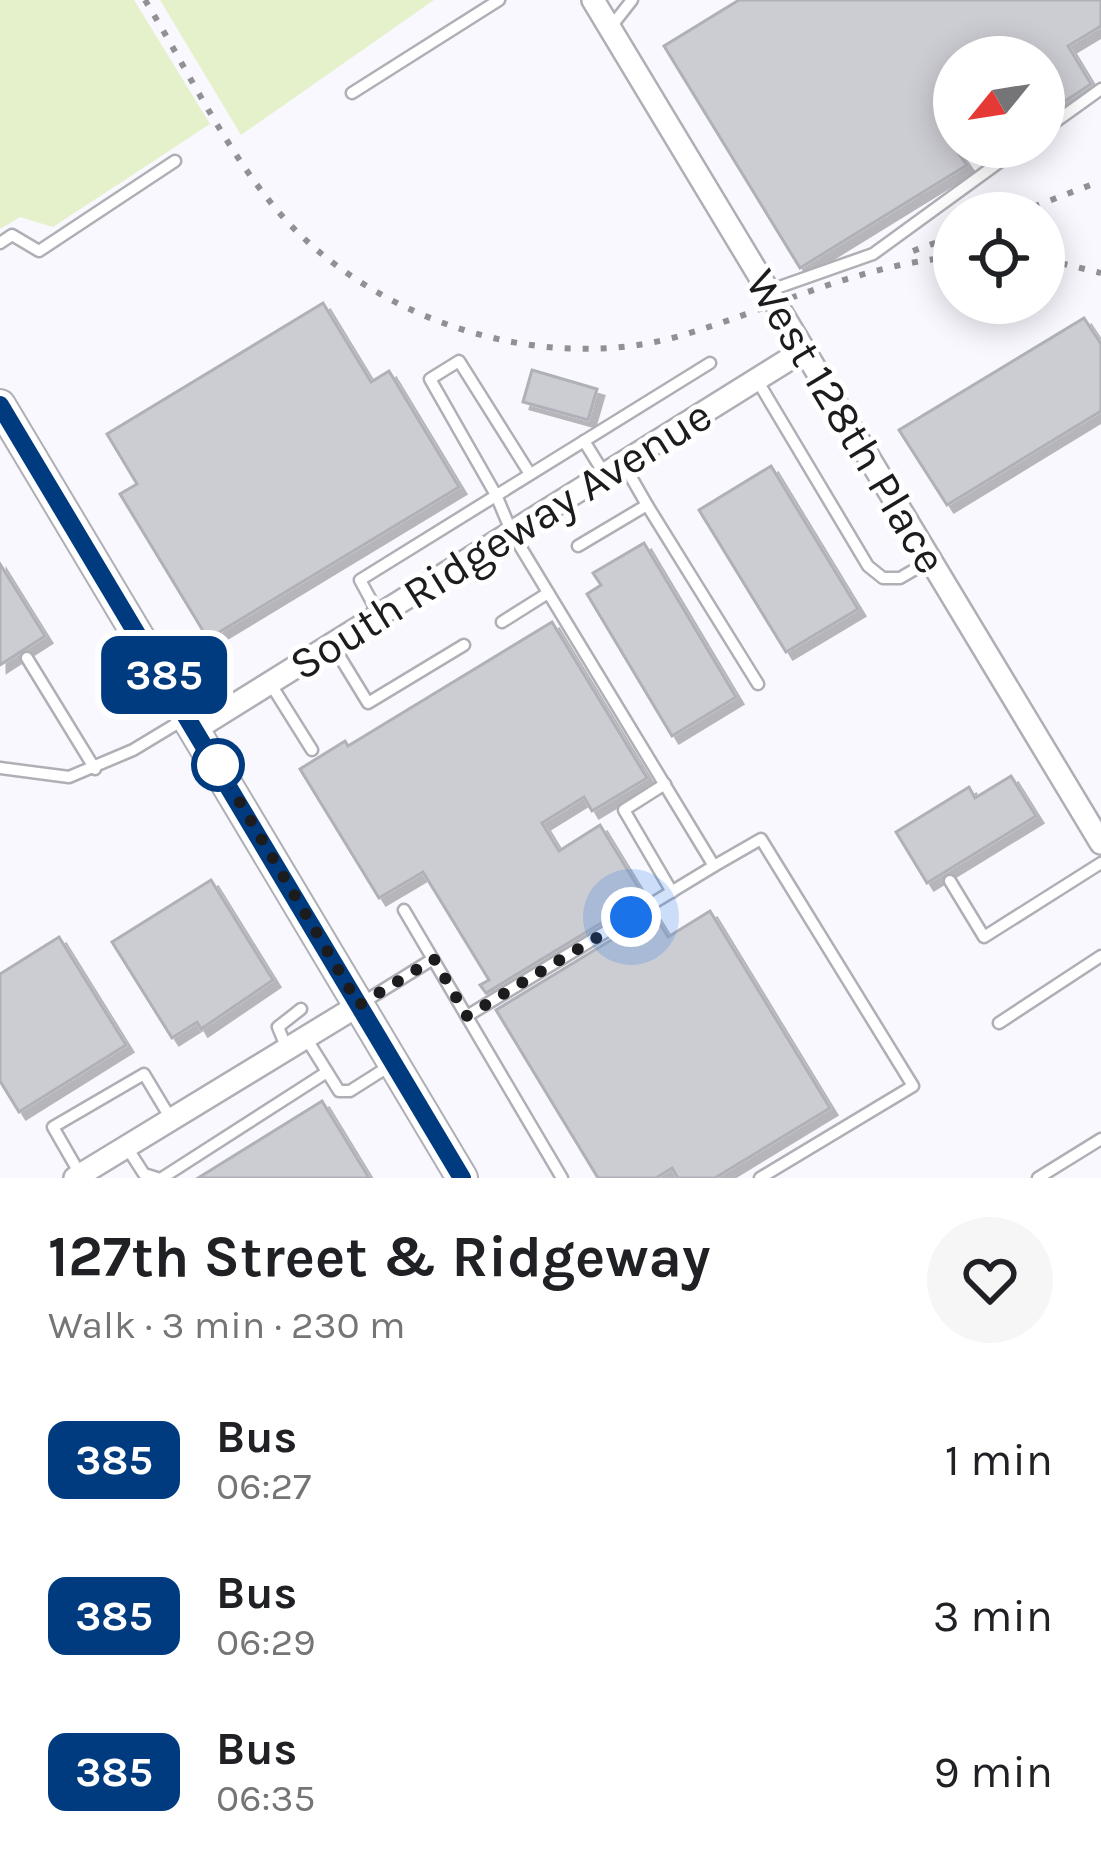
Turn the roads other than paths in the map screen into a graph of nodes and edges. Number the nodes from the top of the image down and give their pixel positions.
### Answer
1 (500, 0) edge
2 (592, 0) edge
3 (632, 0) edge
4 (610, 28) junction
5 (1101, 89) edge
6 (352, 93) dead end
7 (1065, 115) edge
8 (175, 161) dead end
9 (991, 168) edge
10 (0, 243) edge
11 (768, 291) junction
12 (804, 350) junction
13 (710, 363) dead end
14 (757, 380) junction
15 (0, 405) edge
16 (584, 441) junction
17 (614, 469) junction
18 (530, 474) junction
19 (496, 495) junction
20 (647, 505) junction
21 (512, 532) junction
22 (578, 546) dead end
23 (931, 560) junction
24 (548, 593) junction
25 (379, 615) junction
26 (502, 622) dead end
27 (332, 644) junction
28 (464, 645) dead end
29 (27, 658) dead end
30 (270, 683) junction
31 (758, 684) dead end
32 (193, 722) junction
33 (312, 750) dead end
34 (0, 769) edge
35 (95, 769) junction
36 (665, 784) junction
37 (1101, 843) edge
38 (1101, 863) edge
39 (714, 866) junction
40 (950, 881) dead end
41 (672, 892) junction
42 (404, 910) dead end
43 (1101, 956) edge
44 (434, 959) junction
45 (359, 1005) junction
46 (302, 1009) dead end
47 (467, 1016) junction
48 (999, 1023) dead end
49 (296, 1043) junction
50 (394, 1064) junction
51 (327, 1072) junction
52 (171, 1120) junction
53 (1101, 1139) edge
54 (127, 1147) junction
55 (77, 1176) edge
56 (160, 1178) edge
57 (462, 1178) edge
58 (562, 1178) edge
59 (760, 1178) edge
60 (1038, 1178) edge

1 - 6 lane
2 - 4 street, West 128th Place
3 - 4 lane
4 - 11 street, West 128th Place
5 - 7 lane
8 - 10 lane
9 - 11 lane
11 - 12 street, West 128th Place
12 - 14 street, South Ridgeway Avenue
12 - 23 street, West 128th Place
13 - 16 lane
14 - 17 street, South Ridgeway Avenue
14 - 23 lane
15 - 32 main road
16 - 17 lane
16 - 18 lane
17 - 20 lane
17 - 21 street, South Ridgeway Avenue
18 - 19 lane
18 - 19 lane
19 - 21 lane
19 - 25 lane
20 - 22 lane
20 - 31 lane
21 - 24 lane
21 - 25 street, South Ridgeway Avenue
23 - 37 street, West 128th Place
24 - 26 lane
24 - 36 lane
25 - 27 street, South Ridgeway Avenue
27 - 28 lane
27 - 30 street, South Ridgeway Avenue
29 - 35 lane
30 - 32 street, South Ridgeway Avenue
30 - 33 lane
32 - 35 lane
32 - 45 main road
34 - 35 lane
36 - 39 lane
36 - 41 lane
38 - 40 lane
39 - 41 lane
39 - 59 lane
41 - 47 lane
42 - 44 lane
43 - 48 lane
44 - 45 lane
44 - 47 lane
45 - 49 street
45 - 50 main road
46 - 49 lane
47 - 58 lane
49 - 51 lane
49 - 52 street
50 - 51 lane
50 - 57 main road
51 - 56 lane
52 - 54 street
52 - 55 lane
53 - 60 lane
54 - 55 street
54 - 56 lane

